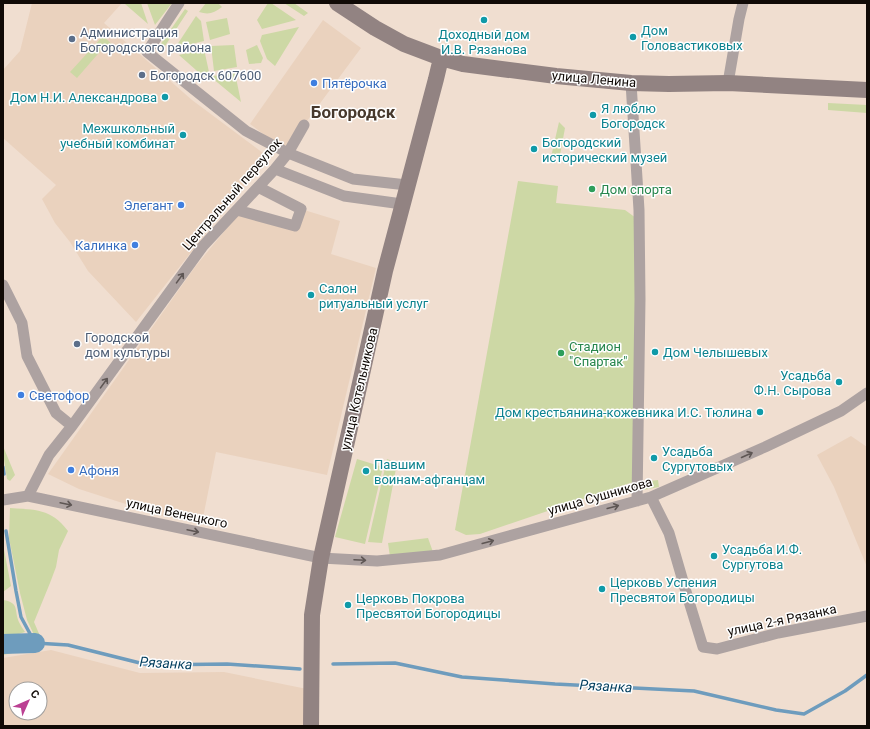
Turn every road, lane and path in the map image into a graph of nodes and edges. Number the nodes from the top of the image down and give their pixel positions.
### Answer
1 (179, 3) edge
2 (337, 3) edge
3 (743, 3) edge
4 (441, 58) junction
5 (631, 83) junction
6 (728, 83) junction
7 (867, 90) edge
8 (304, 125) dead end
9 (288, 153) junction
10 (275, 169) junction
11 (408, 185) junction
12 (258, 187) junction
13 (402, 204) junction
14 (236, 210) junction
15 (3, 285) edge
16 (867, 393) edge
17 (72, 426) junction
18 (28, 496) junction
19 (651, 497) junction
20 (3, 500) edge
21 (637, 501) junction
22 (321, 558) junction
23 (867, 616) edge
24 (311, 726) edge

1 - 9 street
2 - 4 street, улица Ленина
3 - 6 street
4 - 5 street, улица Ленина
4 - 11 street, улица Котельникова
5 - 6 street, улица Ленина
5 - 21 street
6 - 7 street, улица Ленина
8 - 9 street, Центральный переулок
9 - 10 street, Центральный переулок
9 - 11 street
10 - 12 street, Центральный переулок
10 - 13 street
11 - 13 street, улица Котельникова
12 - 14 street, Центральный переулок
12 - 14 street
13 - 22 street, улица Котельникова
17 -> 14 street, Центральный переулок
15 - 17 street
19 -> 16 street, улица Сушникова
17 - 18 street, Центральный переулок
18 - 20 street
18 -> 22 street, улица Венецкого
19 - 21 street, улица Сушникова
19 - 23 street, улица 2-я Рязанка
22 -> 21 street, улица Сушникова
22 - 24 street, улица Котельникова

